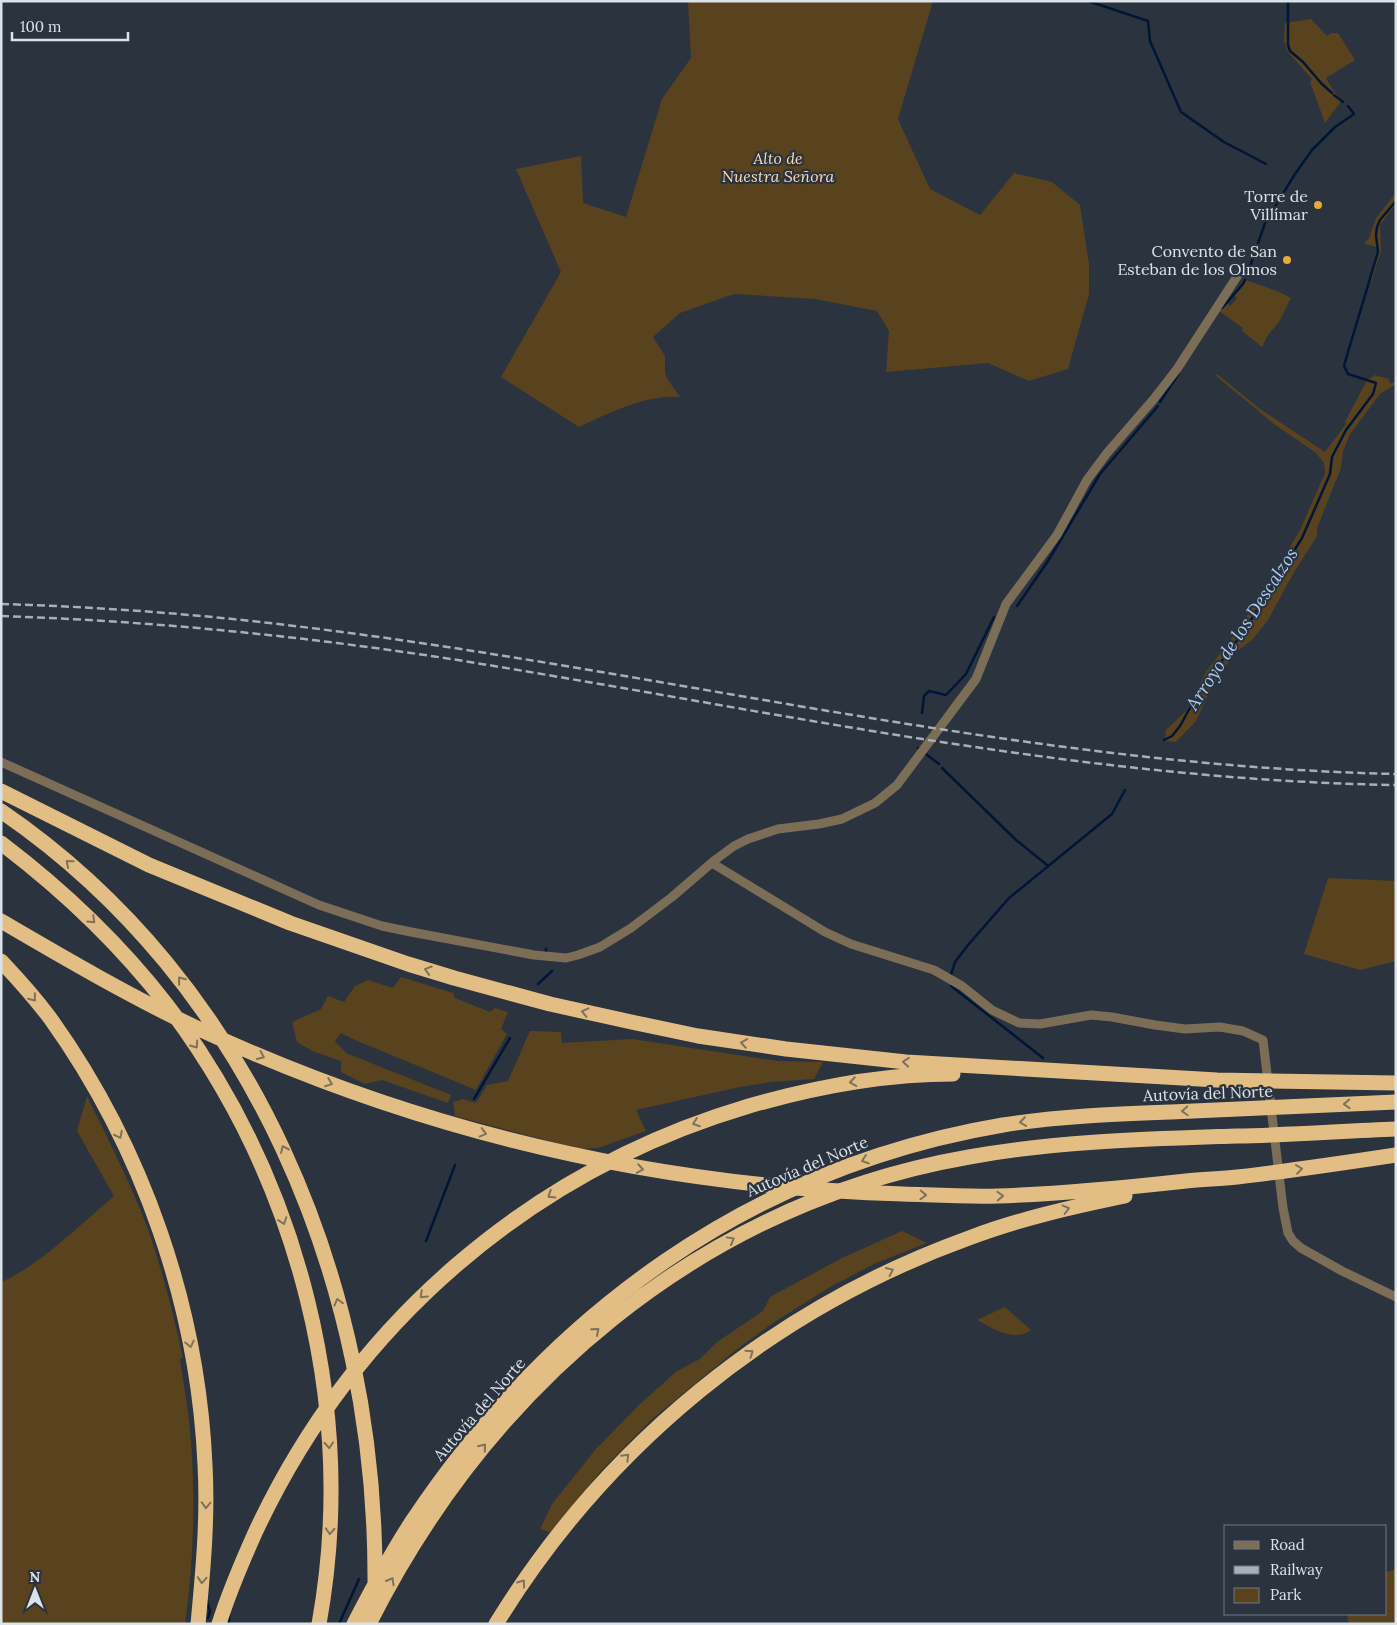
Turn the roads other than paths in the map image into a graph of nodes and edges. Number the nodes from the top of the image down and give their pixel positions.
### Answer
1 (1238, 275) dead end
2 (1, 762) edge
3 (1, 791) edge
4 (1, 811) edge
5 (1, 843) edge
6 (712, 863) junction
7 (1, 921) edge
8 (1, 961) edge
9 (1216, 1080) junction
10 (1396, 1083) edge
11 (1396, 1102) edge
12 (1396, 1129) edge
13 (1396, 1155) edge
14 (1234, 1177) junction
15 (1396, 1297) edge
16 (373, 1622) edge
17 (198, 1624) edge
18 (219, 1624) edge
19 (319, 1624) edge
20 (354, 1624) edge
21 (496, 1624) edge

1 - 6 street
2 - 6 street
9 -> 3 highway
16 -> 4 highway
5 -> 19 highway
6 - 15 street
7 -> 14 highway
8 -> 17 highway
9 - 10 highway
9 -> 18 highway
11 -> 20 highway, Autovía del Norte
16 -> 12 highway, Autovía del Norte
14 -> 13 highway
21 -> 14 highway

